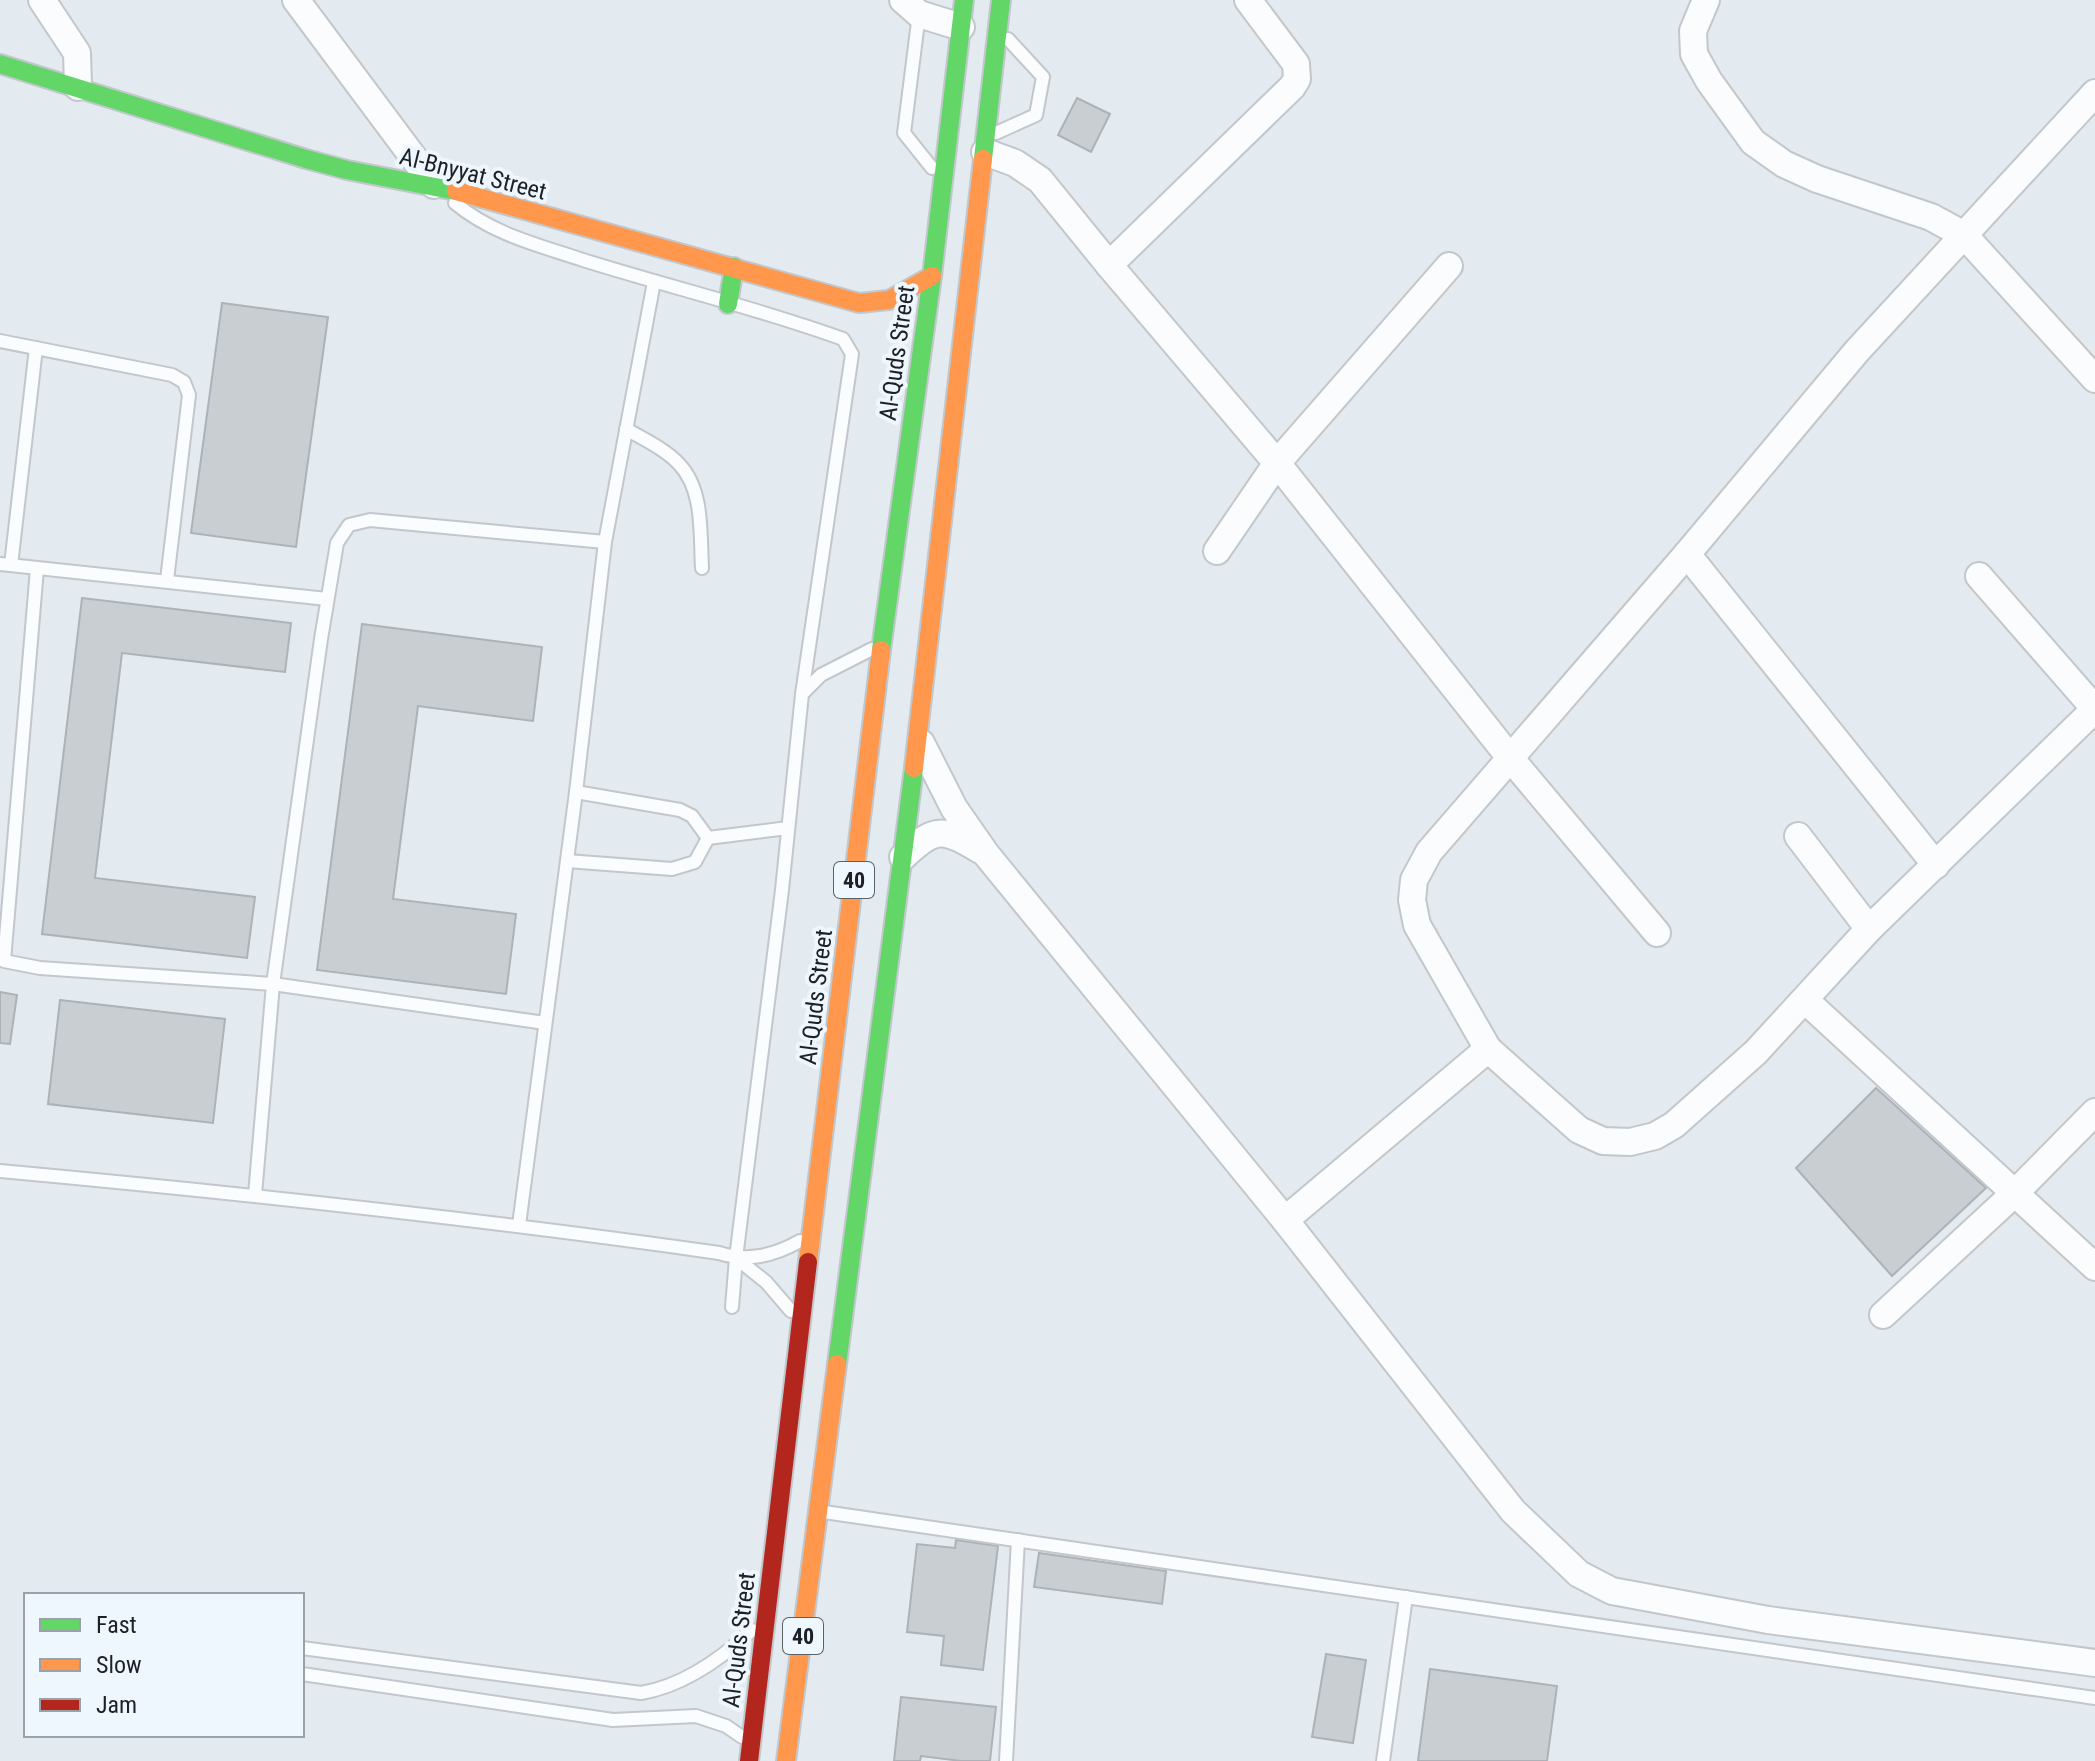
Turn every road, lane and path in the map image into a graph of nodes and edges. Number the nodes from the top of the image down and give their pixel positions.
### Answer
1 (42, 0) edge
2 (296, 0) edge
3 (964, 0) edge
4 (1001, 0) edge
5 (1023, 0) edge
6 (1248, 0) edge
7 (1706, 0) edge
8 (911, 7) edge
9 (998, 23) junction
10 (961, 27) junction
11 (0, 64) edge
12 (78, 87) junction
13 (2095, 93) edge
14 (985, 145) junction
15 (943, 181) junction
16 (434, 185) junction
17 (1964, 235) junction
18 (1109, 265) junction
19 (1449, 266) dead end
20 (734, 267) junction
21 (932, 276) junction
22 (654, 282) junction
23 (728, 304) junction
24 (0, 341) edge
25 (36, 348) junction
26 (2095, 379) edge
27 (626, 429) junction
28 (1277, 463) junction
29 (605, 542) junction
30 (1217, 551) dead end
31 (1687, 554) junction
32 (5, 564) edge
33 (702, 568) dead end
34 (37, 569) junction
35 (1979, 576) dead end
36 (167, 580) junction
37 (327, 599) junction
38 (882, 644) junction
39 (802, 694) junction
40 (2095, 709) edge
41 (918, 734) junction
42 (1511, 759) junction
43 (576, 792) junction
44 (788, 828) junction
45 (1798, 836) dead end
46 (708, 838) junction
47 (986, 854) junction
48 (903, 857) junction
49 (567, 861) junction
50 (1936, 865) junction
51 (1869, 929) junction
52 (1657, 933) dead end
53 (2, 961) edge
54 (273, 984) junction
55 (1805, 1000) junction
56 (545, 1023) junction
57 (1488, 1049) junction
58 (2095, 1112) edge
59 (0, 1171) edge
60 (2016, 1192) junction
61 (255, 1195) junction
62 (1285, 1220) junction
63 (519, 1225) junction
64 (813, 1231) junction
65 (736, 1258) junction
66 (2095, 1267) edge
67 (732, 1307) dead end
68 (1883, 1315) dead end
69 (801, 1325) junction
70 (820, 1511) junction
71 (1018, 1540) junction
72 (1406, 1597) junction
73 (766, 1616) junction
74 (304, 1648) edge
75 (2095, 1663) edge
76 (304, 1674) edge
77 (2095, 1698) edge
78 (750, 1753) edge
79 (786, 1761) edge
80 (1006, 1761) edge
81 (1383, 1761) edge

1 - 12 street
2 - 16 street
3 - 10 main road, Al-Quds Street / 40
4 - 9 main road, 40
5 - 9 main road
6 - 18 street
7 - 17 street
8 - 10 street
8 - 15 lane
9 - 14 main road, 40
9 - 14 lane
10 - 15 main road, Al-Quds Street / 40
11 - 12 main road, Al-Bnyyat Street
12 - 16 main road, Al-Bnyyat Street
13 - 17 street
14 - 18 street
14 - 41 main road, 40
15 - 21 main road, Al-Quds Street / 40
16 - 20 main road, Al-Bnyyat Street
16 - 22 lane
17 - 26 street
17 - 31 street
18 - 28 street
19 - 28 street
20 - 21 main road, Al-Bnyyat Street
20 - 23 main road
21 - 38 main road, Al-Quds Street / 40
22 - 23 lane
22 - 27 lane
23 - 39 lane
24 - 25 lane
25 - 32 lane
25 - 36 lane
27 - 29 lane
27 - 33 lane
28 - 30 street
28 - 42 street
29 - 37 lane
29 - 43 lane
31 - 42 street
31 - 50 street
32 - 34 lane
34 - 36 lane
34 - 53 lane
35 - 40 street
36 - 37 lane
37 - 54 lane
38 - 39 lane
38 - 64 main road, Al-Quds Street / 40
39 - 44 lane
40 - 50 street
41 - 47 street
41 - 48 main road, 40
42 - 52 street
42 - 57 street
43 - 46 lane
43 - 49 lane
44 - 46 lane
44 - 65 lane
45 - 51 street
46 - 49 lane
47 - 48 street
47 - 62 street
48 - 70 main road, 40
49 - 56 lane
50 - 51 street
51 - 55 street
53 - 54 lane
54 - 56 lane
54 - 61 lane
55 - 57 street
55 - 60 street
56 - 63 lane
57 - 62 street
58 - 60 street
59 - 61 lane
60 - 66 street
60 - 68 street
61 - 63 lane
62 - 75 street
63 - 65 lane
64 - 65 lane
64 - 69 main road, Al-Quds Street / 40
65 - 67 lane
65 - 69 lane
69 - 73 main road, Al-Quds Street / 40
70 - 71 lane
70 - 79 main road, 40
71 - 72 lane
71 - 80 lane
72 - 77 lane
72 - 81 lane
73 - 74 lane
73 - 78 main road, Al-Quds Street / 40
76 - 78 lane

